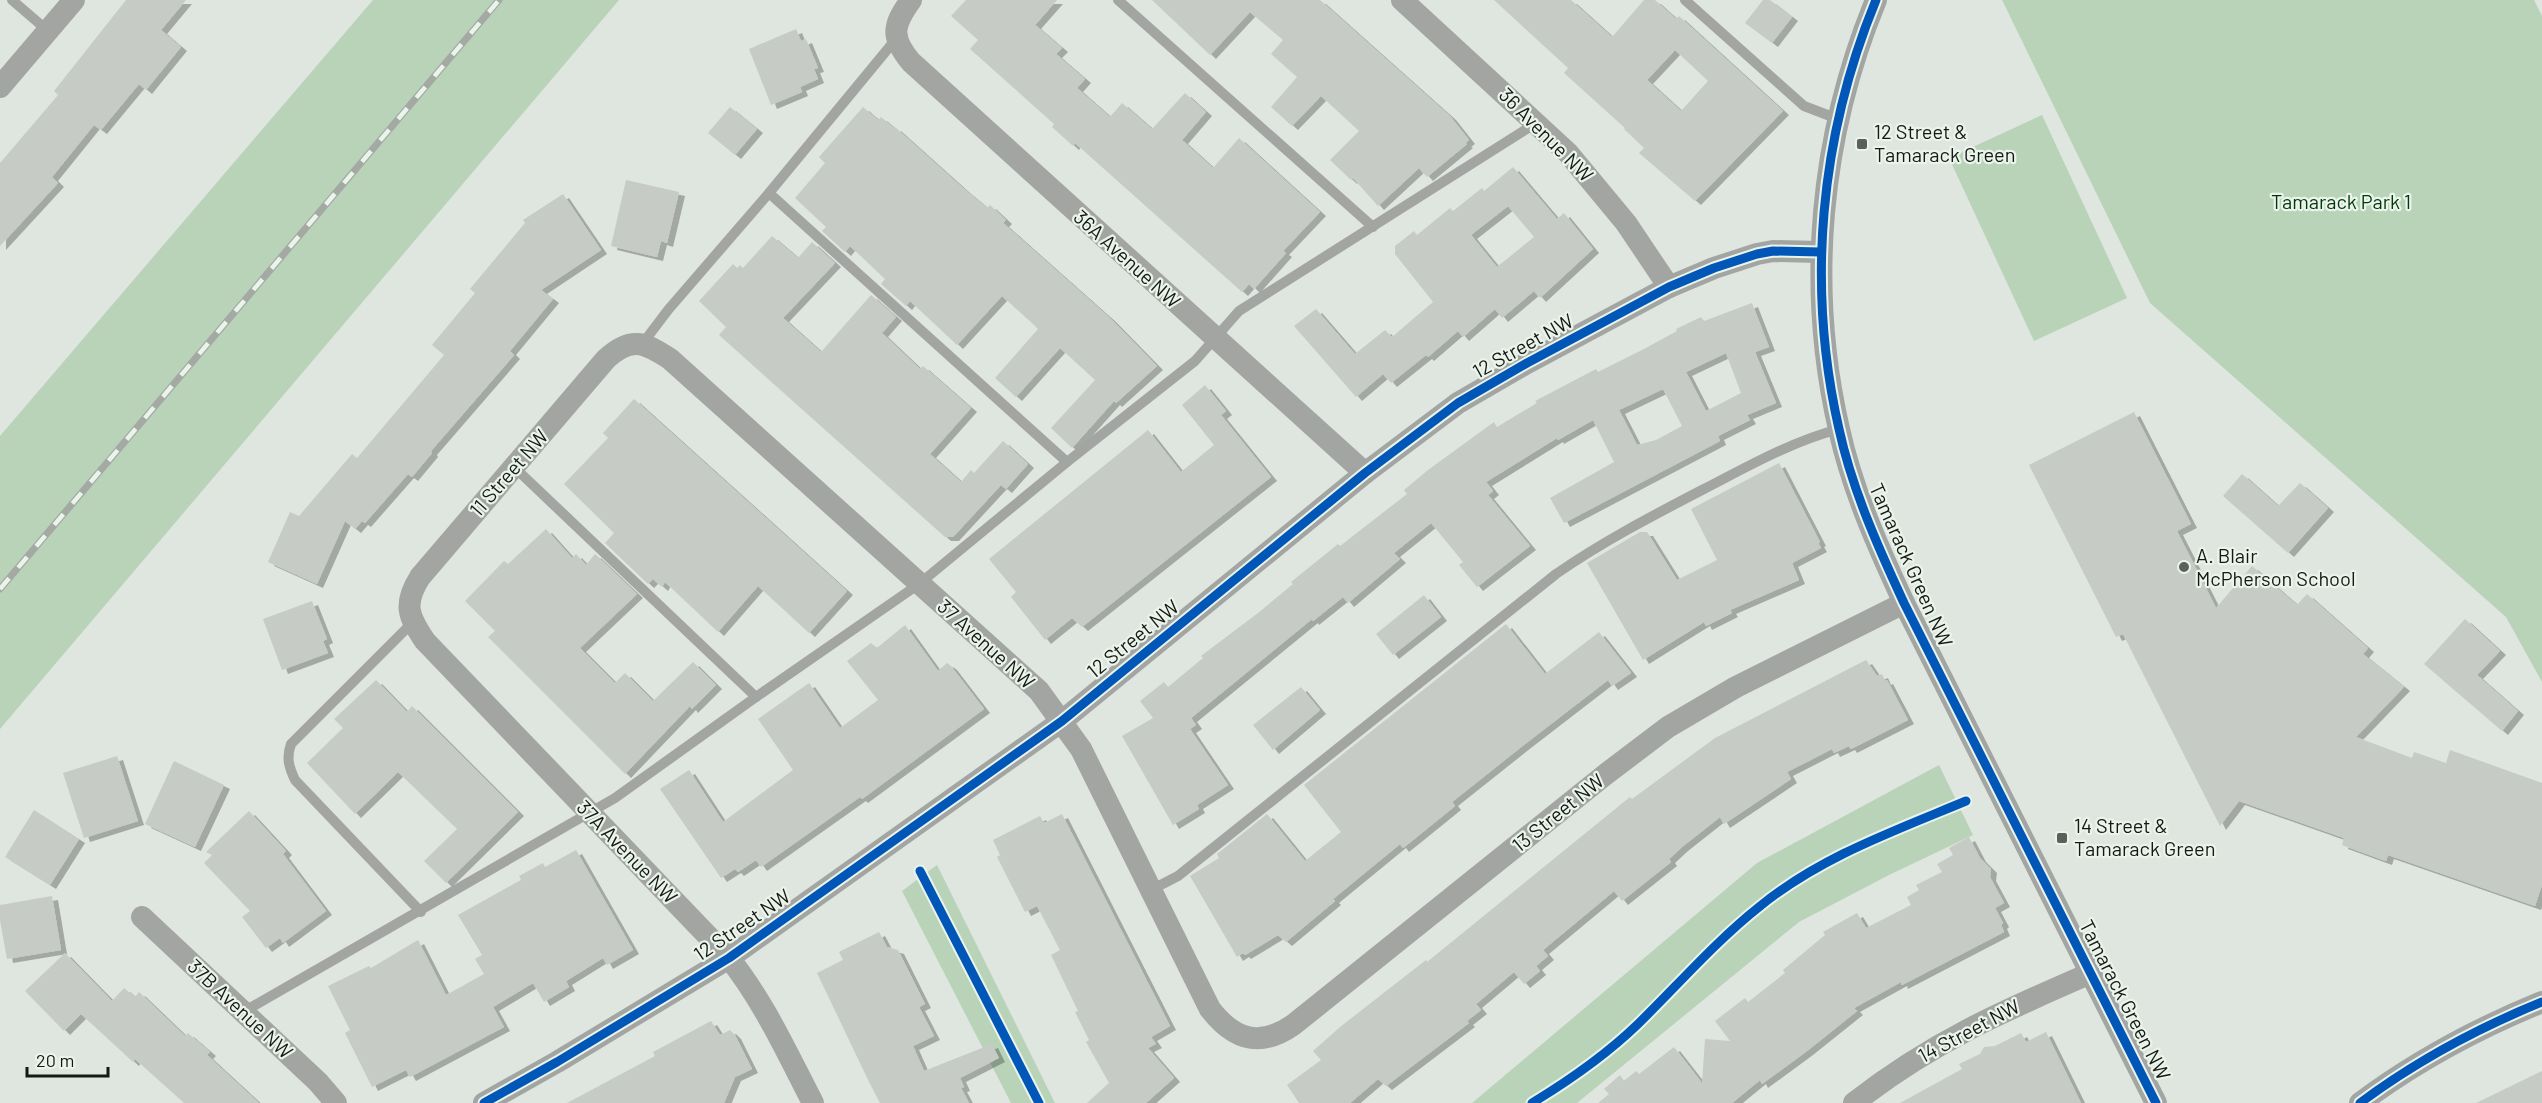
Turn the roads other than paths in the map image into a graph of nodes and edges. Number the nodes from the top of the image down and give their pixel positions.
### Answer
1 (12, 0) edge
2 (74, 0) edge
3 (911, 0) edge
4 (1118, 0) edge
5 (1402, 0) edge
6 (1685, 0) edge
7 (1876, 0) edge
8 (48, 32) junction
9 (896, 39) junction
10 (0, 87) edge
11 (1839, 119) junction
12 (1537, 123) junction
13 (769, 193) junction
14 (1373, 227) junction
15 (1820, 252) junction
16 (1669, 287) junction
17 (1215, 339) junction
18 (641, 343) junction
19 (1839, 429) junction
20 (1067, 462) junction
21 (514, 467) junction
22 (1365, 473) junction
23 (919, 584) junction
24 (1904, 603) junction
25 (412, 622) junction
26 (756, 697) junction
27 (1062, 721) junction
28 (589, 813) junction
29 (1151, 890) junction
30 (421, 912) junction
31 (142, 917) dead end
32 (729, 958) junction
33 (2091, 973) junction
34 (2542, 1002) edge
35 (243, 1012) junction
36 (1230, 1031) joint
37 (336, 1103) edge
38 (484, 1103) edge
39 (813, 1103) edge
40 (1854, 1103) edge
41 (2156, 1103) edge
42 (2360, 1103) edge

1 - 8 lane
2 - 8 street
3 - 9 street
4 - 14 lane
5 - 12 street, 36 Avenue NW
6 - 11 lane
7 - 11 street, Tamarack Green NW
8 - 10 street
9 - 13 lane
9 - 17 street, 36A Avenue NW
11 - 15 street, Tamarack Green NW
12 - 14 lane
12 - 16 street, 36 Avenue NW
13 - 18 lane
13 - 20 lane
14 - 17 lane
15 - 16 street, 12 Street NW
15 - 19 street, Tamarack Green NW
16 - 22 street, 12 Street NW
17 - 20 lane
17 - 22 street, 36A Avenue NW
18 - 21 street, 11 Street NW
18 - 23 street, 37 Avenue NW
19 - 24 street, Tamarack Green NW
19 - 29 lane
20 - 23 lane
21 - 25 street, 11 Street NW
21 - 26 lane
22 - 27 street, 12 Street NW
23 - 26 lane
23 - 27 street, 37 Avenue NW
24 - 33 street, Tamarack Green NW
24 - 36 street, 13 Street NW
25 - 28 street, 37A Avenue NW
25 - 30 lane
26 - 28 lane
27 - 29 street, 37 Avenue NW
27 - 32 street, 12 Street NW
28 - 30 lane
28 - 32 street, 37A Avenue NW
29 - 36 street, 37 Avenue NW
30 - 35 lane
31 - 35 street, 37B Avenue NW
32 - 38 street, 12 Street NW
32 - 39 street, 37A Avenue NW
33 - 40 street, 14 Street NW
33 - 41 street, Tamarack Green NW
34 - 42 street
35 - 37 street, 37B Avenue NW

